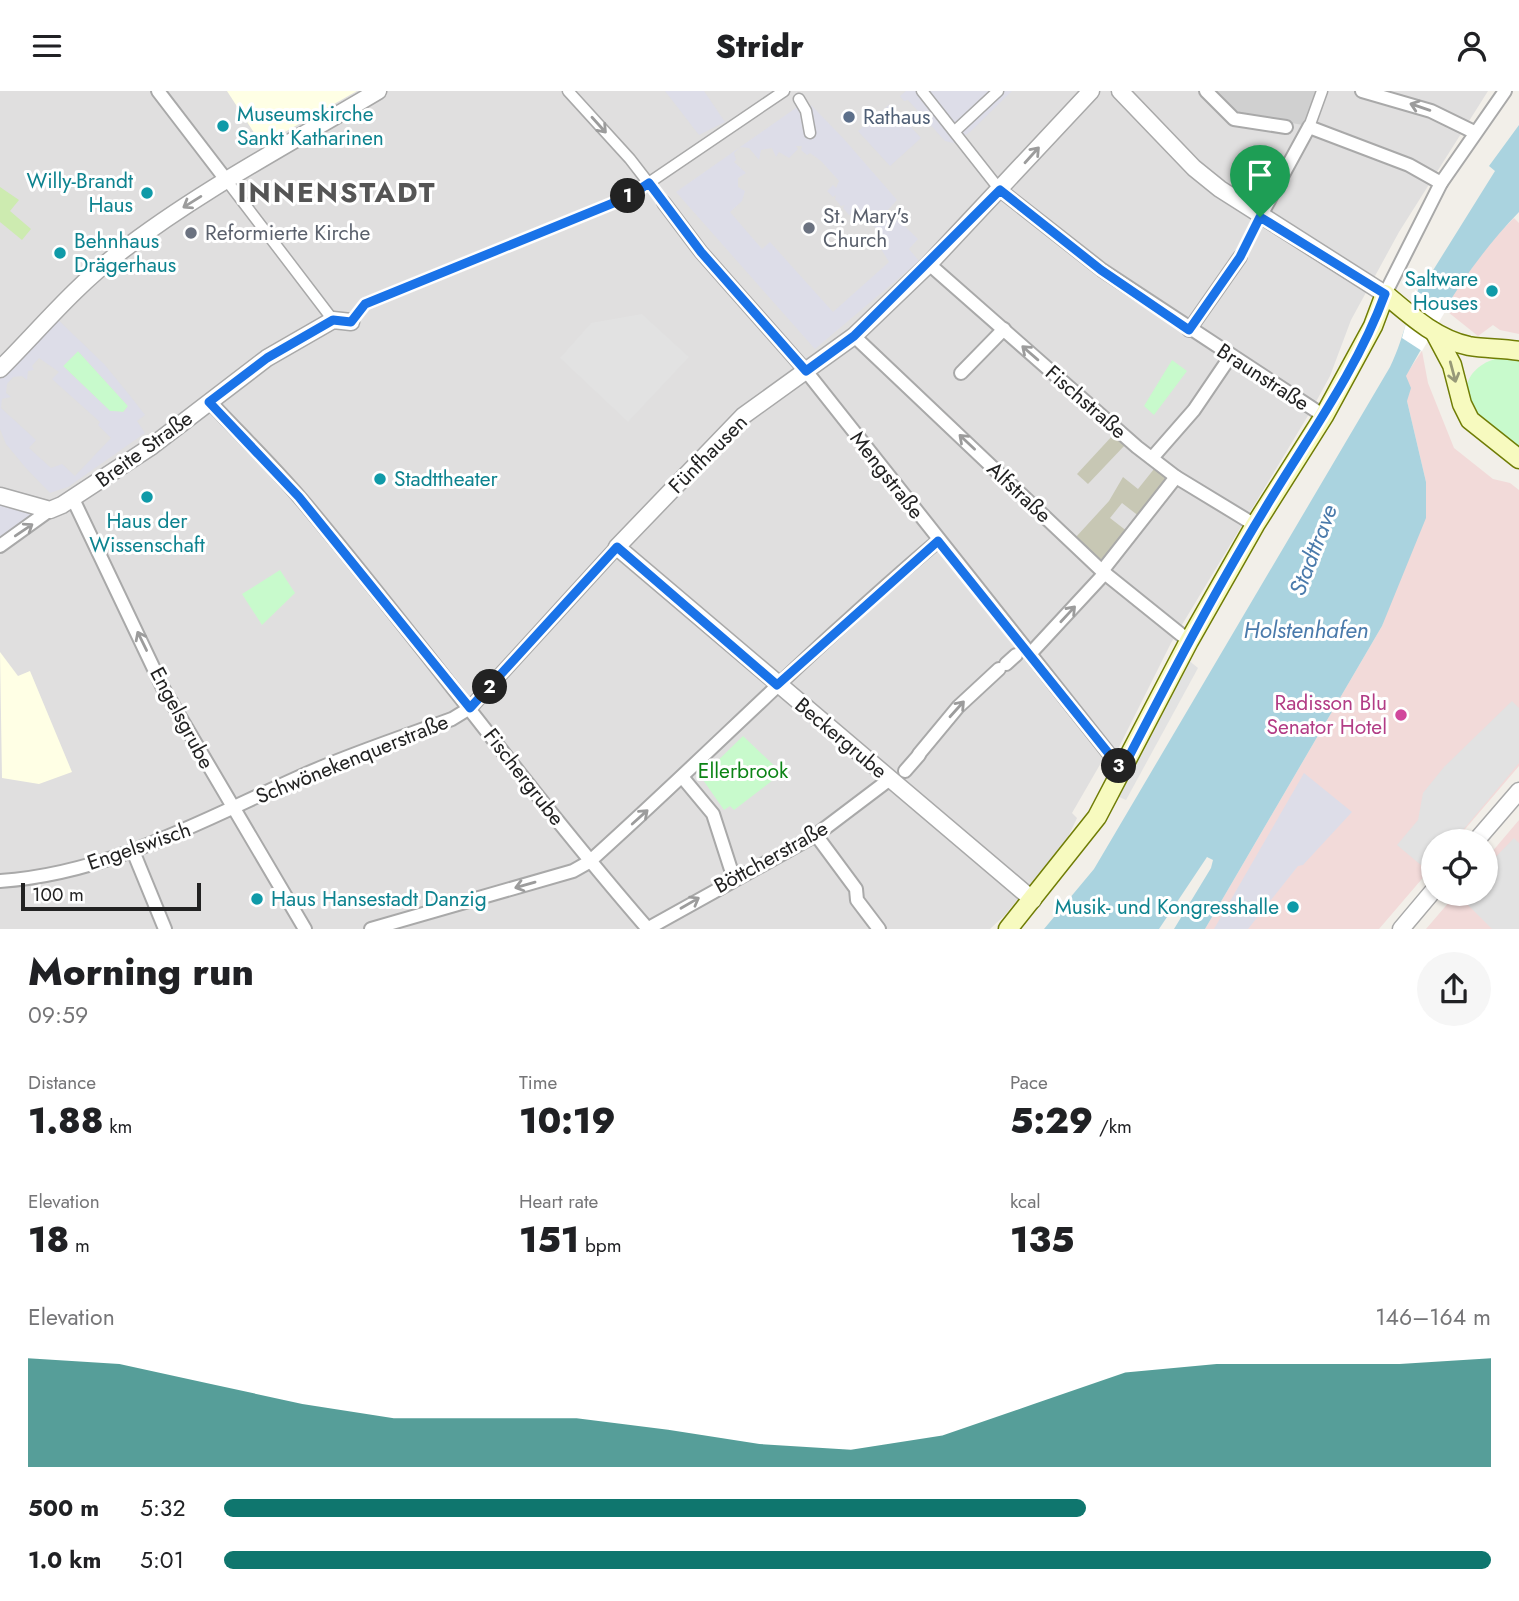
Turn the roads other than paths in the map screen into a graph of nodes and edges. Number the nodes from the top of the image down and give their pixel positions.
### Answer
1 (158, 91) edge
2 (378, 91) edge
3 (568, 91) edge
4 (784, 91) edge
5 (922, 91) edge
6 (998, 91) edge
7 (1091, 91) edge
8 (1119, 91) edge
9 (1206, 91) edge
10 (1322, 91) edge
11 (1362, 91) edge
12 (1505, 91) edge
13 (798, 95) edge
14 (1286, 127) dead end
15 (1308, 127) junction
16 (1474, 131) junction
17 (810, 133) dead end
18 (958, 134) junction
19 (227, 181) junction
20 (649, 183) junction
21 (1441, 183) junction
22 (1000, 190) junction
23 (664, 203) joint
24 (1260, 217) junction
25 (1240, 257) joint
26 (929, 264) junction
27 (1385, 294) junction
28 (333, 320) junction
29 (351, 322) joint
30 (1004, 329) junction
31 (1189, 330) junction
32 (1434, 332) junction
33 (854, 336) junction
34 (1519, 351) edge
35 (1230, 357) junction
36 (0, 369) edge
37 (806, 371) junction
38 (961, 373) dead end
39 (209, 402) junction
40 (1324, 416) junction
41 (1152, 458) junction
42 (1519, 459) edge
43 (1176, 477) junction
44 (0, 496) edge
45 (73, 499) junction
46 (50, 510) junction
47 (1255, 524) junction
48 (938, 541) junction
49 (0, 546) edge
50 (617, 547) junction
51 (1104, 572) junction
52 (1189, 641) junction
53 (1012, 660) junction
54 (777, 685) junction
55 (470, 708) junction
56 (1122, 770) junction
57 (898, 776) junction
58 (684, 778) junction
59 (1519, 791) edge
60 (233, 809) junction
61 (1486, 829) edge
62 (816, 835) junction
63 (133, 851) junction
64 (589, 862) junction
65 (734, 879) junction
66 (0, 881) edge
67 (1033, 900) junction
68 (1421, 905) edge
69 (165, 929) edge
70 (305, 929) edge
71 (372, 929) edge
72 (648, 929) edge
73 (879, 929) edge
74 (1008, 929) edge
75 (1401, 929) edge

1 - 19 street
2 - 19 street
3 -> 20 street, Mengstraße
4 - 20 street
5 - 18 street
6 - 18 street
22 -> 7 street, Fünfhausen
8 - 24 street
9 - 14 street
10 - 15 street
16 -> 11 street
12 - 16 street
13 - 17 street
15 - 21 street
15 - 24 street
16 - 21 street
18 - 22 street
19 - 28 street
19 -> 36 street
20 - 23 street, Mengstraße
20 - 29 street
21 - 27 street
22 - 26 street, Fünfhausen
22 - 31 street, Braunstraße
23 - 37 street, Mengstraße
24 - 25 street
24 - 27 street
25 - 31 street
26 - 30 street, Fischstraße
26 - 33 street, Fünfhausen
27 - 32 main road
27 - 40 main road
28 - 29 street
28 - 39 street, Breite Straße
30 - 38 street
41 -> 30 street, Fischstraße
31 - 35 street, Braunstraße
32 - 34 main road
32 -> 42 main road
33 - 37 street, Fünfhausen
51 -> 33 street, Alfstraße
35 - 40 street, Braunstraße
35 - 41 street
37 - 48 street, Mengstraße
37 - 50 street, Fünfhausen
39 - 45 street, Breite Straße
39 - 55 street, Fischergrube
40 - 47 main road
41 - 43 street, Fischstraße
43 - 47 street, Fischstraße
43 - 51 street, Böttcherstraße
44 - 46 street
45 - 46 street, Breite Straße
60 -> 45 street, Engelsgrube
49 -> 46 street
47 - 52 main road
48 - 53 street, Mengstraße
48 - 54 street
50 - 54 street, Beckergrube
50 - 55 street
51 - 52 street, Alfstraße
53 -> 51 street, Böttcherstraße
52 - 56 main road
53 - 56 street, Mengstraße
57 -> 53 street, Böttcherstraße
54 - 57 street, Beckergrube
54 - 58 street
55 - 60 street, Schwönekenquerstraße
55 - 64 street, Fischergrube
56 - 67 main road
57 - 62 street, Böttcherstraße
57 - 67 street, Beckergrube
64 -> 58 street
58 - 65 street
59 - 61 street
60 - 63 street, Engelswisch
60 - 70 street, Engelsgrube
62 - 65 street, Böttcherstraße
62 - 73 street
63 - 66 street, Engelswisch
63 - 69 street
64 -> 71 street
64 - 72 street, Fischergrube
72 -> 65 street, Böttcherstraße
67 - 74 main road
68 - 75 street

